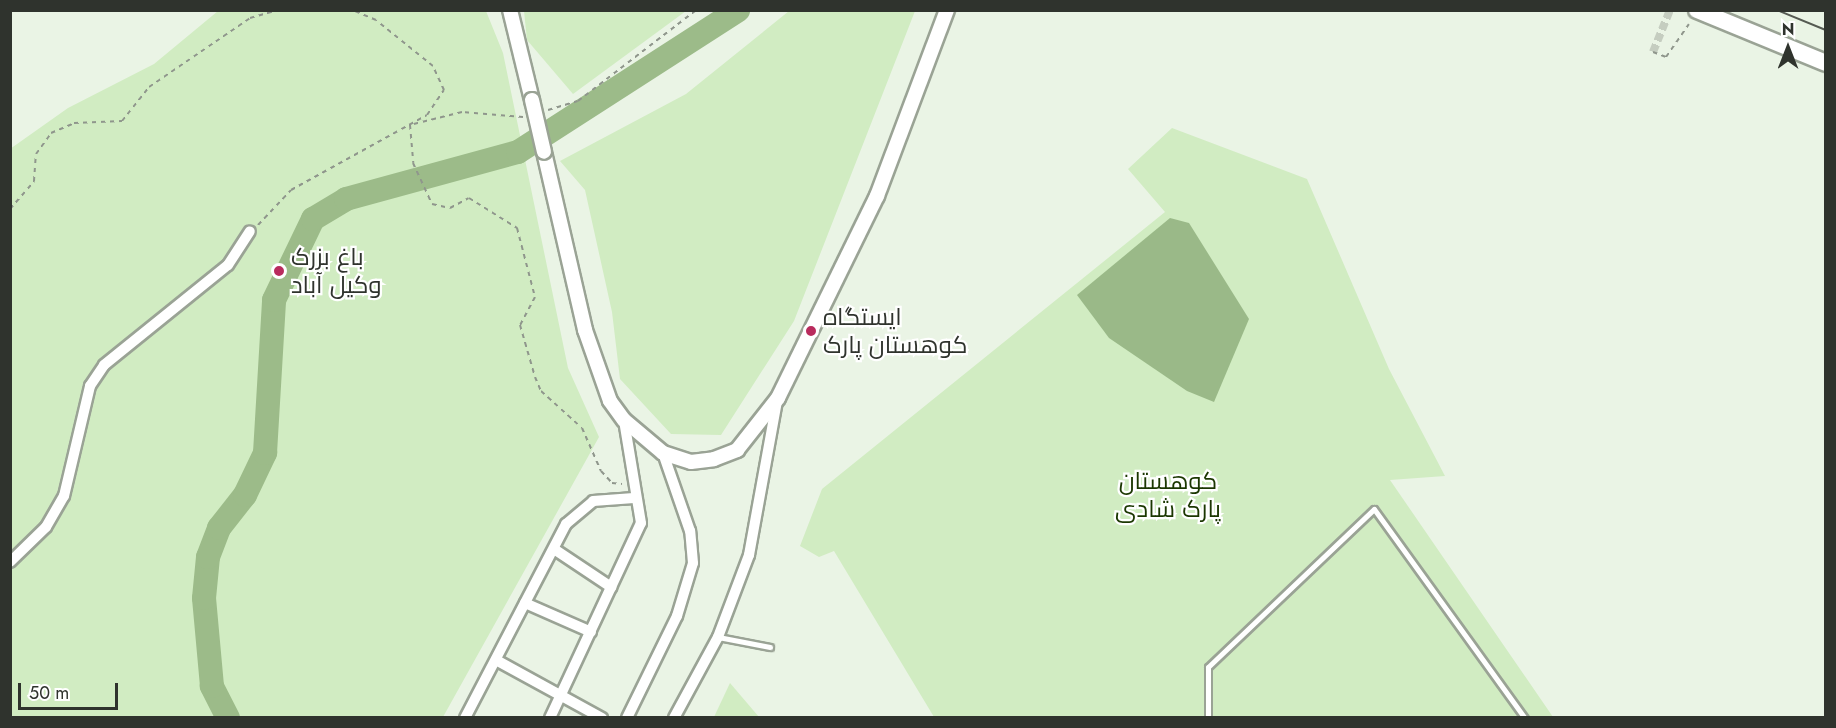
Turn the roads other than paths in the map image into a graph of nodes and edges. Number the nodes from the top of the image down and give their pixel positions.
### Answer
1 (947, 10) edge
2 (1686, 10) edge
3 (1698, 11) edge
4 (512, 13) edge
5 (1826, 63) edge
6 (250, 231) road end
7 (778, 398) junction
8 (624, 420) junction
9 (663, 453) junction
10 (634, 498) junction
11 (555, 549) junction
12 (10, 562) edge
13 (611, 587) junction
14 (525, 603) junction
15 (591, 632) junction
16 (718, 636) junction
17 (770, 647) dead end
18 (495, 660) junction
19 (560, 696) junction
20 (465, 717) edge
21 (550, 717) edge
22 (602, 717) edge
23 (627, 717) edge
24 (674, 717) edge
25 (1208, 717) edge
26 (1525, 717) edge

1 - 7 street
2 - 3 street
3 - 5 highway
4 - 8 street, bridge
6 - 12 street
7 - 9 street
7 - 16 street
8 - 9 street
8 - 10 street
9 - 23 street
10 - 11 street
10 - 13 street
11 - 13 street
11 - 14 street
13 - 15 street
14 - 15 street
14 - 18 street
15 - 19 street
16 - 17 lane
16 - 24 street
18 - 19 street
18 - 20 street
19 - 21 street
19 - 22 street
25 - 26 lane

